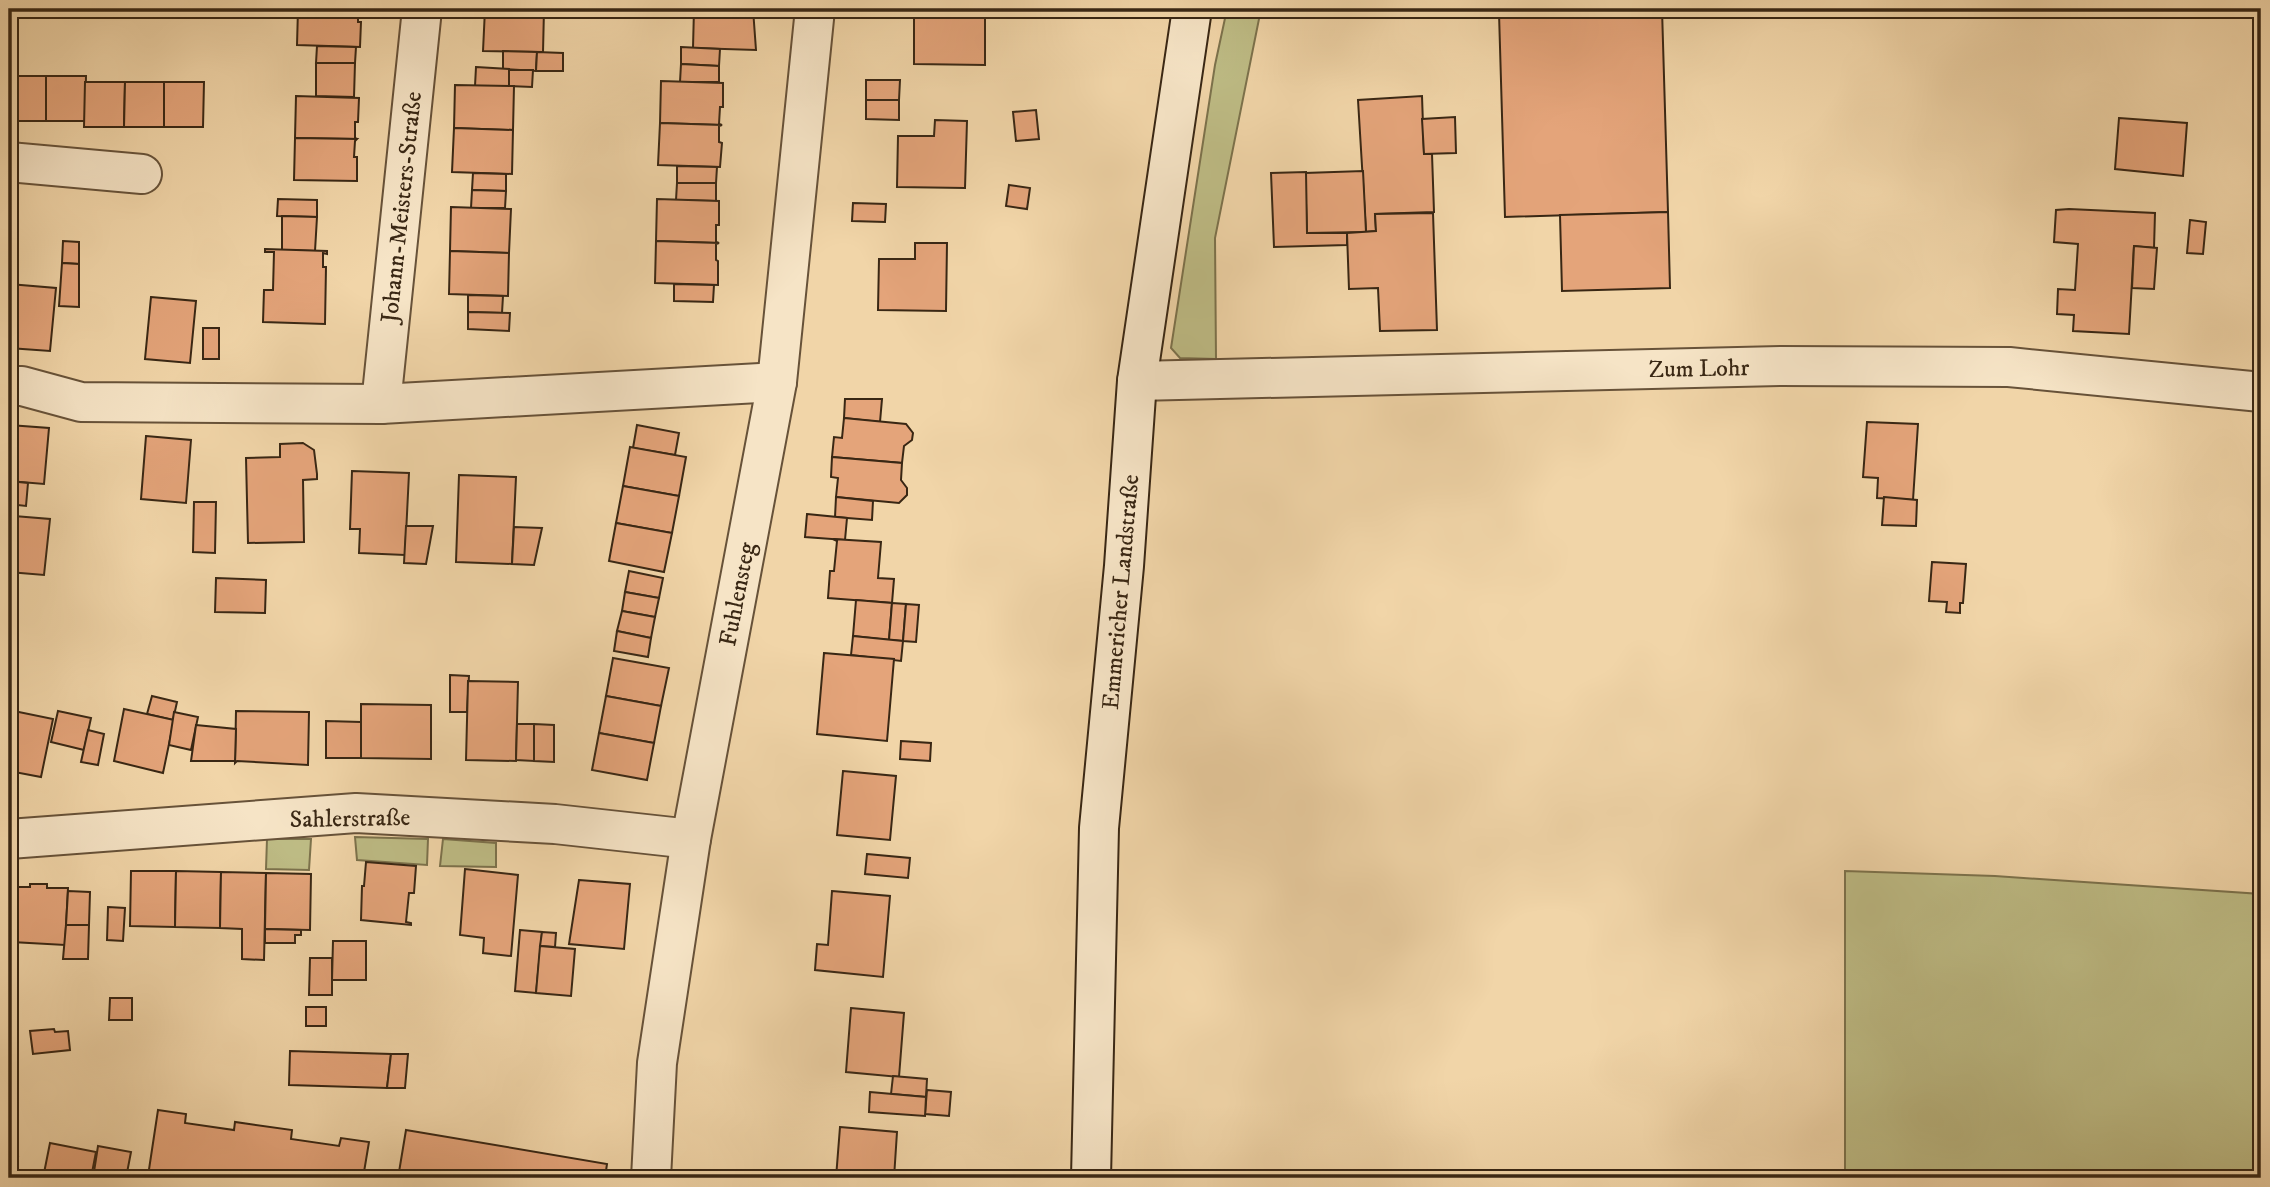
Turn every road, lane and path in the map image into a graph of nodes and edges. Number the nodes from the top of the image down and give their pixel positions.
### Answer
1 (422, 9) edge
2 (815, 9) edge
3 (1192, 9) edge
4 (9, 162) edge
5 (142, 174) dead end
6 (1137, 381) junction
7 (777, 382) junction
8 (9, 386) edge
9 (2261, 391) edge
10 (381, 404) junction
11 (9, 839) edge
12 (691, 839) junction
13 (650, 1178) edge
14 (1091, 1178) edge

1 - 10 street, Johann-Meisters-Straße
2 - 7 street, Fuhlensteg
3 - 6 street, Emmericher Landstraße
4 - 5 street
6 - 9 street, Zum Lohr
6 - 14 street, Emmericher Landstraße
7 - 10 street
7 - 12 street, Fuhlensteg
8 - 10 street
11 - 12 street, Sahlerstraße
12 - 13 street, Fuhlensteg

